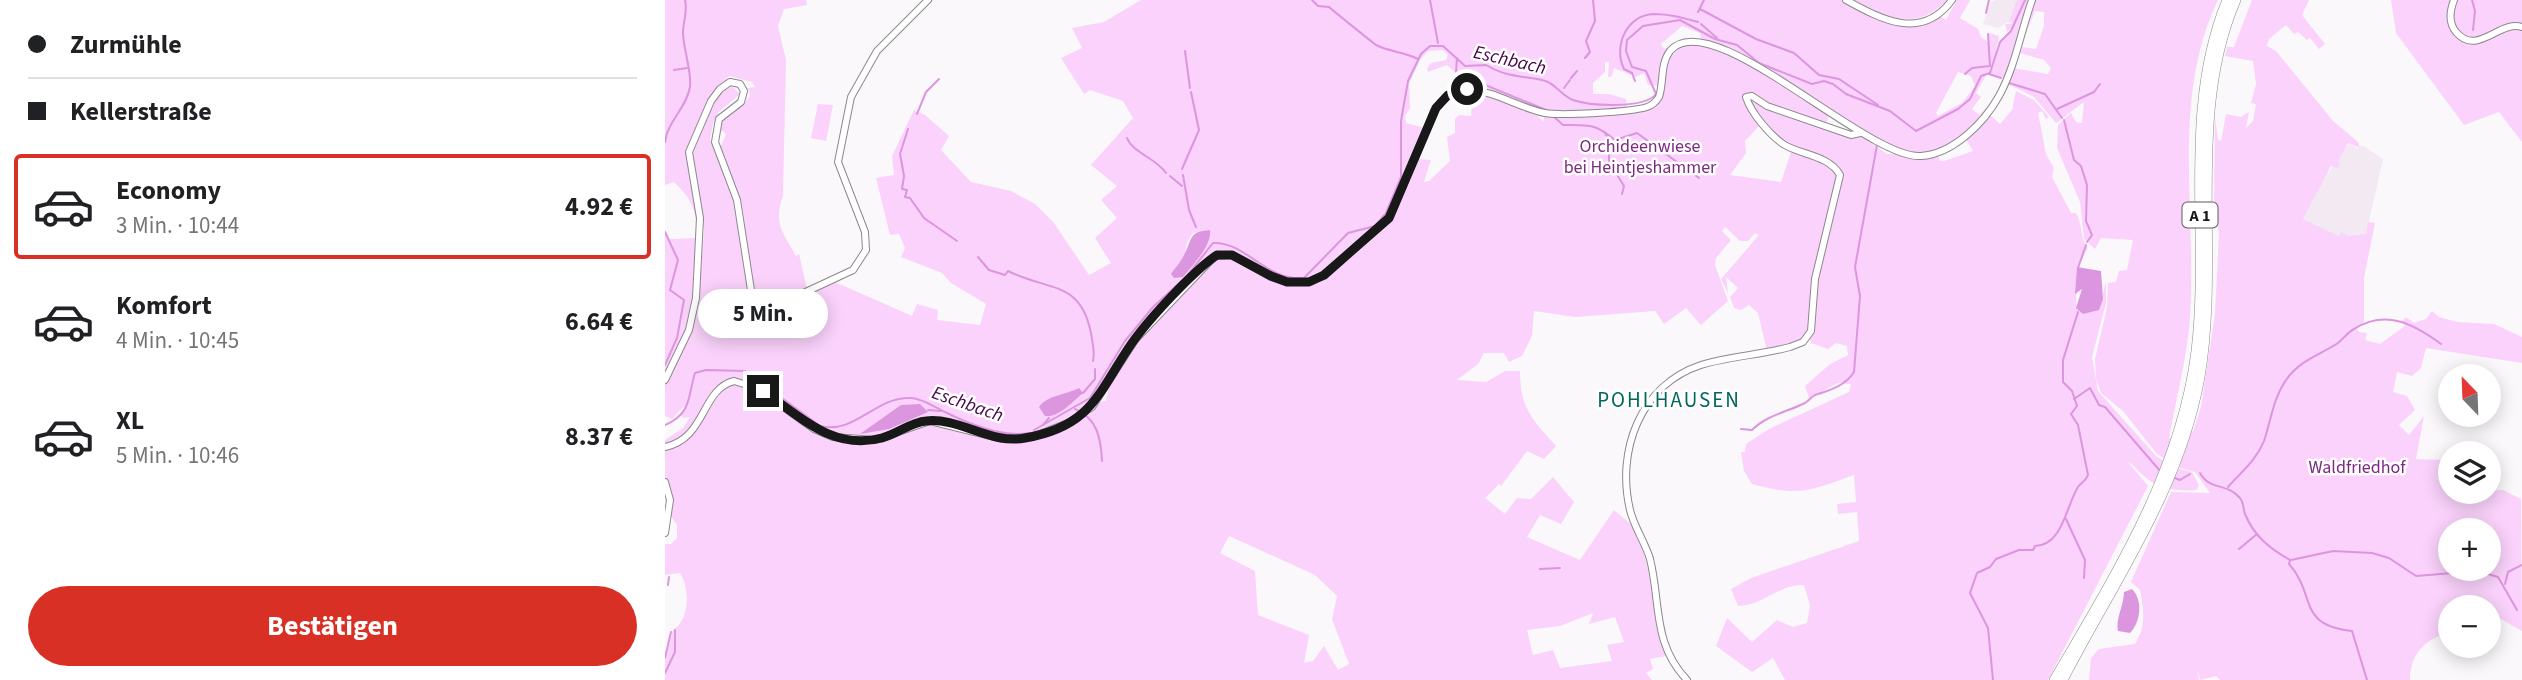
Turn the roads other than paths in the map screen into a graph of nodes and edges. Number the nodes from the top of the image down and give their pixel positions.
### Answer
1 (928, 0) edge
2 (1846, 0) edge
3 (1952, 0) edge
4 (2032, 0) edge
5 (2227, 0) edge
6 (2236, 0) edge
7 (2454, 0) edge
8 (2522, 27) edge
9 (1860, 133) junction
10 (665, 380) edge
11 (2183, 430) junction
12 (665, 447) edge
13 (665, 482) edge
14 (2149, 517) junction
15 (665, 533) edge
16 (1687, 680) edge
17 (2055, 680) edge
18 (2063, 680) edge

1 - 10 main road
2 - 3 main road
4 - 9 main road
5 - 11 highway, A 1
6 - 11 highway, A 1
7 - 8 main road
9 - 12 main road
9 - 16 main road
11 - 14 highway, A 1
13 - 15 main road
14 - 17 highway, A 1
14 - 18 highway, A 1

